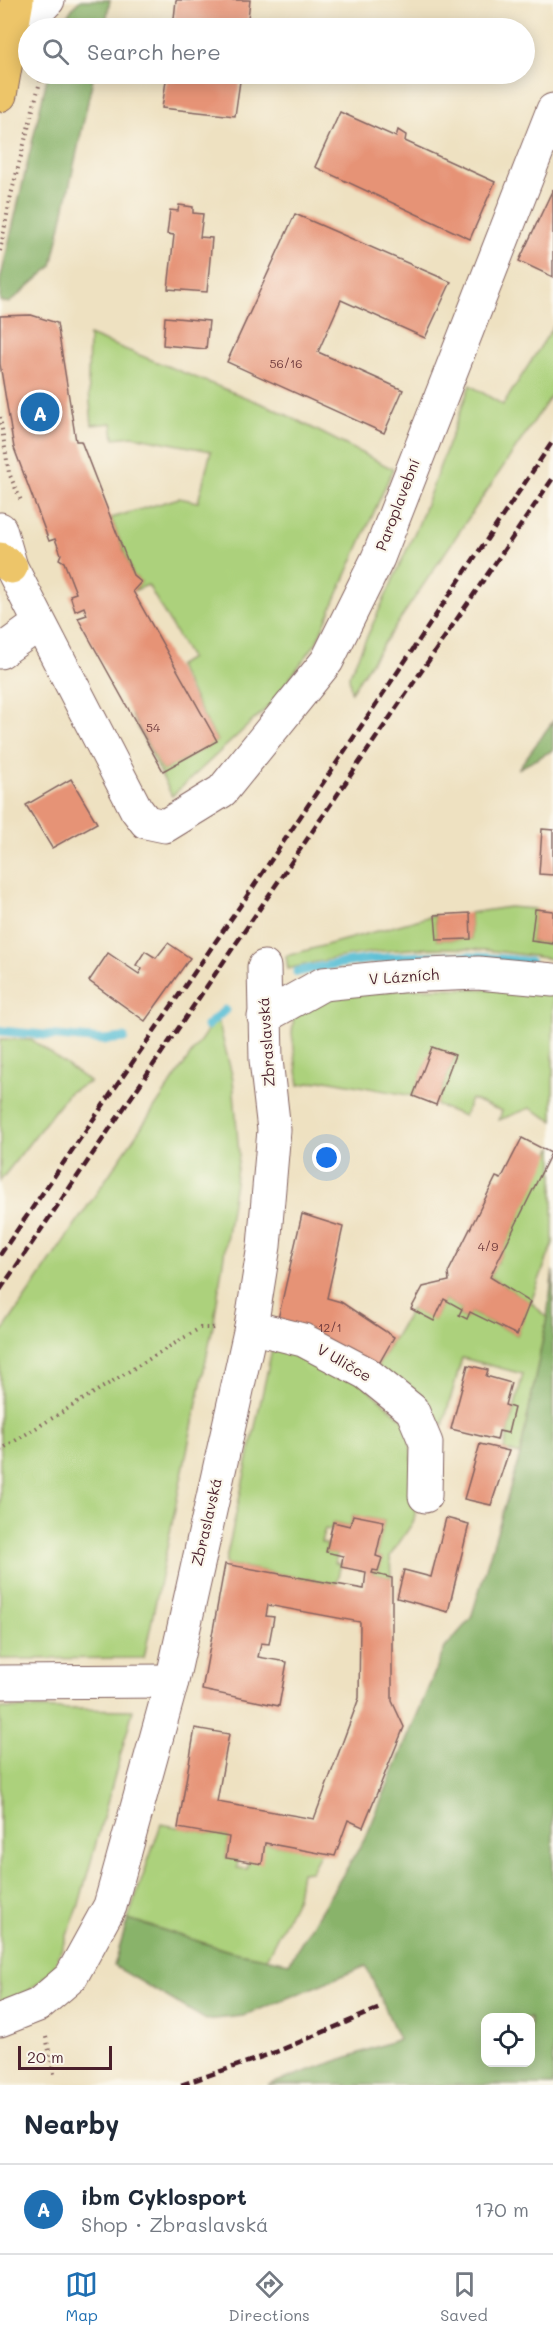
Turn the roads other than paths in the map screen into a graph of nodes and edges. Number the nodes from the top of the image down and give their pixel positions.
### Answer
1 (17, 0) edge
2 (48, 0) edge
3 (30, 18) edge
4 (18, 31) edge
5 (11, 38) junction
6 (0, 95) edge
7 (553, 110) edge
8 (0, 529) edge
9 (5, 563) edge
10 (39, 624) junction
11 (0, 652) edge
12 (264, 967) dead end
13 (553, 981) edge
14 (264, 1017) junction
15 (251, 1327) junction
16 (425, 1496) dead end
17 (172, 1681) junction
18 (0, 1682) edge
19 (0, 2020) edge

1 - 5 main road
2 - 3 street
4 - 5 street
5 - 6 main road
7 - 10 street, Paroplavební
8 - 9 street
9 - 10 street
10 - 11 street
12 - 14 street, Zbraslavská
13 - 14 street, V Lázních
14 - 15 street, Zbraslavská
15 - 16 street, V Uličce
15 - 17 street, Zbraslavská
17 - 18 street
17 - 19 street, Zbraslavská

